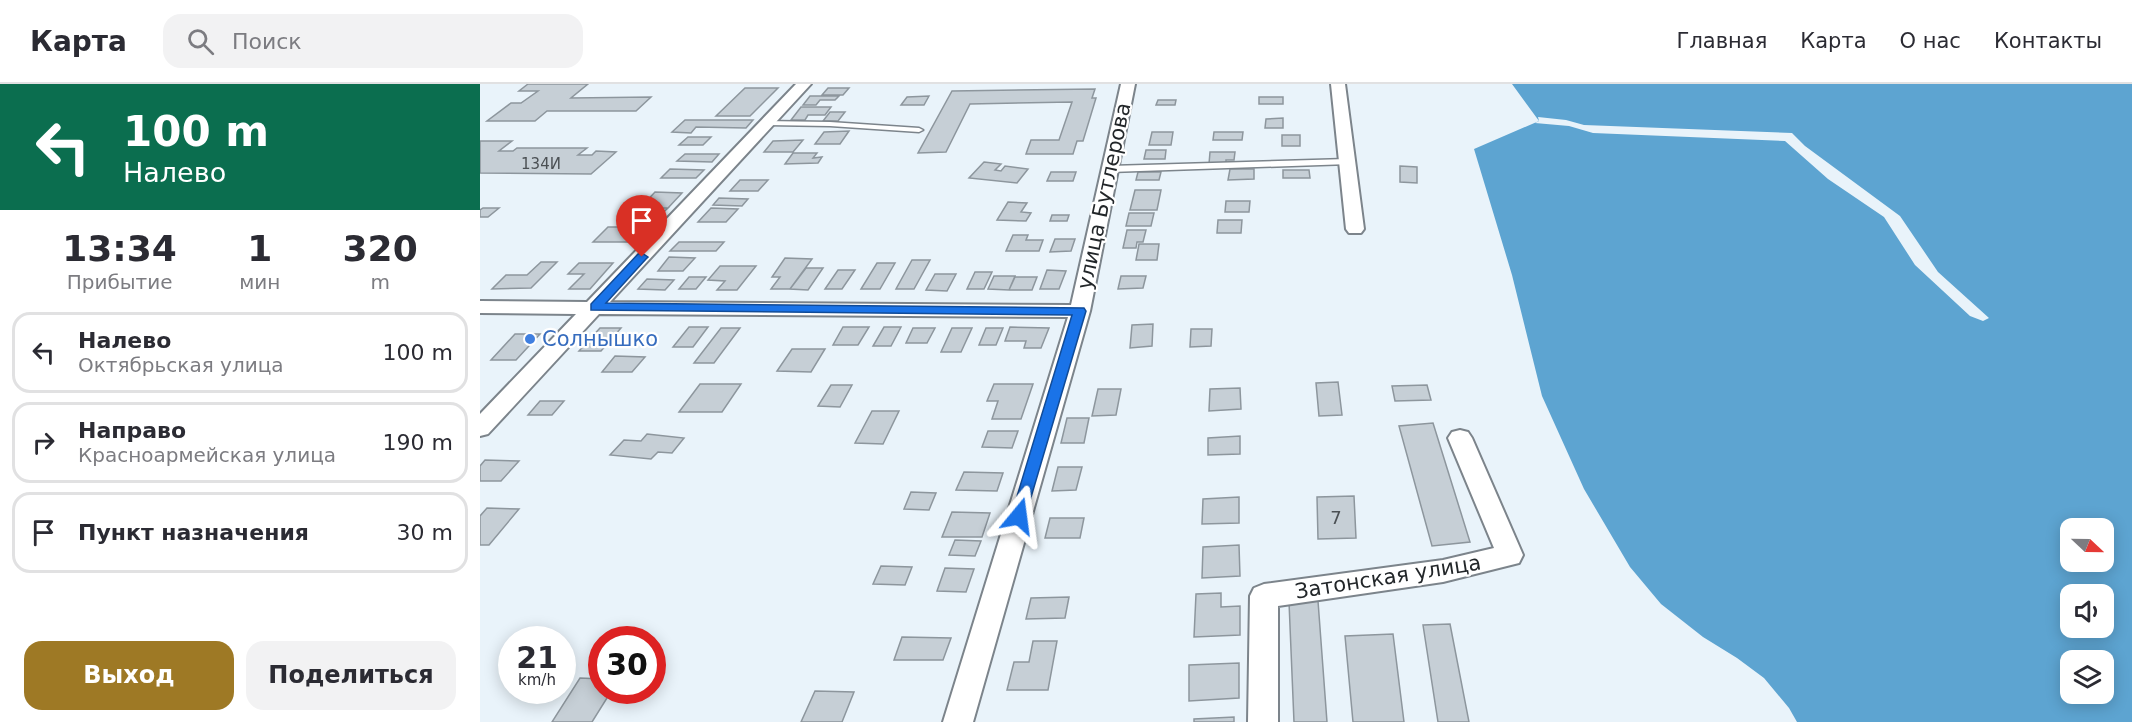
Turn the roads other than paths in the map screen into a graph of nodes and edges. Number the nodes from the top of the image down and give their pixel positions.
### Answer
1 (804, 84) edge
2 (1128, 84) edge
3 (1338, 84) edge
4 (767, 123) junction
5 (919, 130) dead end
6 (1347, 162) junction
7 (1110, 169) junction
8 (1355, 229) dead end
9 (480, 307) edge
10 (596, 307) junction
11 (1080, 311) junction
12 (488, 411) edge
13 (480, 428) edge
14 (1460, 438) dead end
15 (958, 722) edge
16 (1263, 722) edge

1 - 4 street
2 - 7 street, улица Бутлерова
3 - 6 street
4 - 5 lane
4 - 10 street
6 - 7 lane
6 - 8 street
7 - 11 street, улица Бутлерова
9 - 10 street
10 - 11 street
10 - 12 street
11 - 15 street, улица Бутлерова
12 - 13 street
14 - 16 street, Затонская улица

